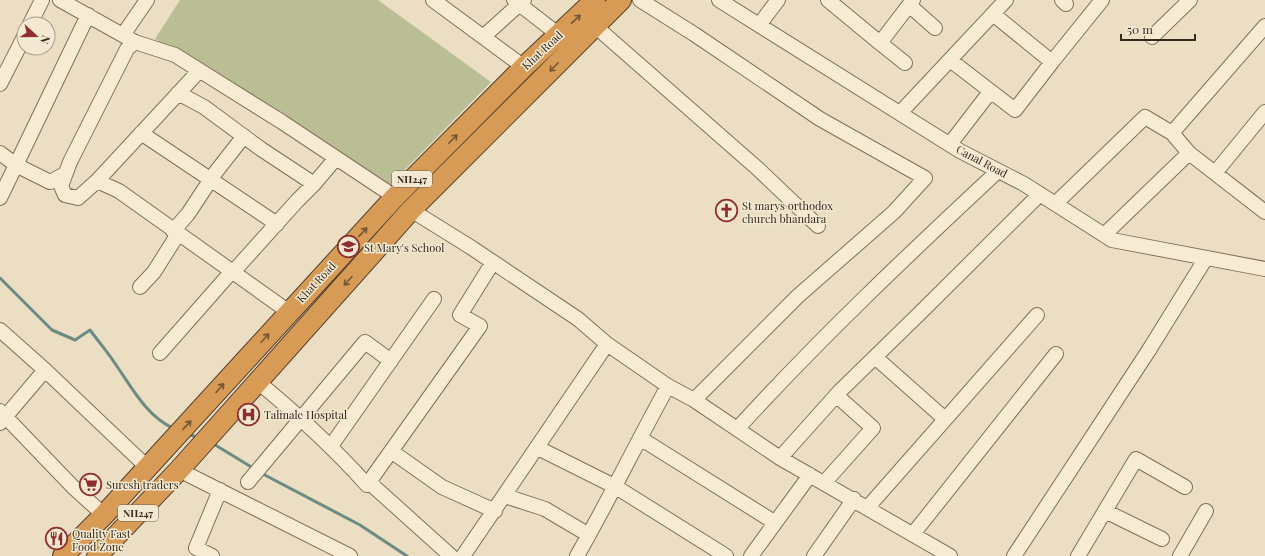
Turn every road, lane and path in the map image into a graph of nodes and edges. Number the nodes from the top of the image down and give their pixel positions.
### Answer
1 (42, 0) edge
2 (60, 0) edge
3 (147, 0) edge
4 (433, 0) edge
5 (595, 0) edge
6 (621, 0) edge
7 (640, 0) edge
8 (719, 0) edge
9 (778, 0) edge
10 (1006, 0) edge
11 (1102, 0) edge
12 (1190, 0) edge
13 (519, 1) edge
14 (833, 1) edge
15 (911, 3) edge
16 (82, 8) edge
17 (993, 14) junction
18 (34, 16) edge
19 (760, 25) junction
20 (595, 26) junction
21 (1265, 26) edge
22 (935, 28) dead end
23 (559, 35) junction
24 (483, 37) junction
25 (1152, 37) dead end
26 (129, 38) junction
27 (880, 42) junction
28 (16, 53) edge
29 (950, 60) junction
30 (1052, 62) junction
31 (905, 63) dead end
32 (524, 68) junction
33 (199, 71) junction
34 (0, 84) edge
35 (990, 92) junction
36 (178, 93) junction
37 (1265, 112) edge
38 (900, 113) junction
39 (141, 133) junction
40 (1172, 133) junction
41 (244, 136) junction
42 (950, 144) junction
43 (0, 153) edge
44 (1189, 153) junction
45 (336, 158) junction
46 (16, 165) junction
47 (998, 171) junction
48 (1214, 173) junction
49 (66, 174) junction
50 (211, 179) junction
51 (97, 181) junction
52 (314, 184) junction
53 (1040, 194) junction
54 (395, 197) junction
55 (0, 198) edge
56 (1055, 204) junction
57 (1264, 208) edge
58 (411, 210) junction
59 (277, 224) junction
60 (818, 226) dead end
61 (176, 232) junction
62 (1104, 235) junction
63 (1206, 258) junction
64 (493, 262) junction
65 (1265, 269) edge
66 (233, 271) junction
67 (140, 287) dead end
68 (434, 299) dead end
69 (289, 312) junction
70 (1037, 314) dead end
71 (0, 330) edge
72 (607, 344) junction
73 (160, 353) dead end
74 (1056, 354) dead end
75 (875, 357) junction
76 (391, 361) junction
77 (46, 370) junction
78 (258, 382) junction
79 (668, 386) junction
80 (836, 395) junction
81 (694, 400) junction
82 (2, 417) edge
83 (301, 418) junction
84 (945, 419) junction
85 (738, 428) junction
86 (640, 438) junction
87 (331, 446) junction
88 (538, 448) junction
89 (391, 451) junction
90 (780, 458) junction
91 (147, 467) junction
92 (178, 470) junction
93 (810, 475) junction
94 (248, 482) dead end
95 (824, 483) junction
96 (367, 485) junction
97 (616, 487) junction
98 (1185, 488) dead end
99 (220, 490) junction
100 (505, 496) junction
101 (854, 499) junction
102 (868, 508) junction
103 (494, 511) junction
104 (1105, 511) junction
105 (1206, 511) dead end
106 (104, 515) junction
107 (774, 522) junction
108 (913, 534) junction
109 (589, 535) junction
110 (1162, 540) dead end
111 (332, 552) edge
112 (63, 556) edge
113 (97, 556) edge
114 (212, 556) edge
115 (350, 556) edge
116 (451, 556) edge
117 (463, 556) edge
118 (577, 556) edge
119 (726, 556) edge
120 (751, 556) edge
121 (814, 556) edge
122 (950, 556) edge
123 (1014, 556) edge
124 (1078, 556) edge
125 (1180, 556) edge

1 - 18 street
2 - 16 street
3 - 26 street
4 - 24 street
23 -> 5 highway, Khat Road / NH247
6 - 20 highway, Khat Road / NH247
7 - 81 street
8 - 19 street, Canal Road
9 - 19 street
10 - 17 street
11 - 30 street
12 - 25 street
13 - 23 street
13 - 24 street
14 - 27 street
15 - 22 street
15 - 27 street
16 - 26 street
16 - 46 street
17 - 29 street
17 - 30 street
19 - 38 street, Canal Road
20 -> 58 highway, Khat Road / NH247
20 - 60 street
21 - 40 street
23 - 32 highway, Khat Road / NH247
24 - 32 street
26 - 33 street
26 - 49 street
27 - 31 street
28 - 34 street
29 - 35 street
29 - 38 street
30 - 35 street
54 -> 32 highway, Khat Road / NH247
33 - 36 street
33 - 45 street
35 - 42 street
36 - 39 street
36 - 41 street
37 - 48 street
38 - 42 street, Canal Road
39 - 50 street
39 - 51 street
40 - 44 street
40 - 56 street
41 - 50 street
41 - 52 street
42 - 47 street, Canal Road
43 - 46 street
44 - 48 street
44 - 62 street
45 - 52 street
45 - 54 street
46 - 49 street
46 - 55 street
47 - 53 street, Canal Road
47 - 85 street
48 - 57 street
49 - 51 street
50 - 59 street
50 - 61 street
51 - 61 street
52 - 59 street
53 - 56 street, Canal Road
53 - 75 street
54 - 58 highway, NH247
69 -> 54 highway, Khat Road / NH247
56 - 62 street, Canal Road
58 - 64 street
58 -> 78 highway, Khat Road / NH247
59 - 66 street
61 - 66 street
61 - 67 street
62 - 63 street, Canal Road
63 - 65 street, Canal Road
63 - 123 street
64 - 72 street
64 - 89 street
66 - 69 street
66 - 73 street
68 - 76 street
91 -> 69 highway, Khat Road / NH247
70 - 84 street
71 - 77 street
72 - 79 street
72 - 88 street
74 - 108 street
75 - 80 street
75 - 84 street
76 - 83 street
76 - 87 street
77 - 82 street
77 - 91 street
78 - 83 street
78 - 92 highway, Khat Road / NH247
79 - 81 street
79 - 86 street
80 - 90 street
80 - 95 street
81 - 85 street
82 - 106 street
83 - 87 street
83 - 94 street
84 - 102 street
85 - 90 street
86 - 97 street
86 - 107 street
87 - 96 street
88 - 97 street
88 - 100 street
89 - 96 street
89 - 103 street
90 - 93 street
91 - 106 highway, Khat Road / NH247
92 - 99 street
92 - 113 highway, Khat Road / NH247
93 - 95 street
93 - 107 street
95 - 101 street
96 - 116 street
97 - 109 street
97 - 119 street
98 - 104 street
99 - 111 street
99 - 114 street
100 - 103 street
100 - 109 street
101 - 102 street
101 - 121 street
102 - 108 street
103 - 117 street
104 - 110 street
104 - 124 street
105 - 125 street
106 - 112 highway, Khat Road / NH247
107 - 120 street
108 - 122 street
109 - 118 street
111 - 115 street

